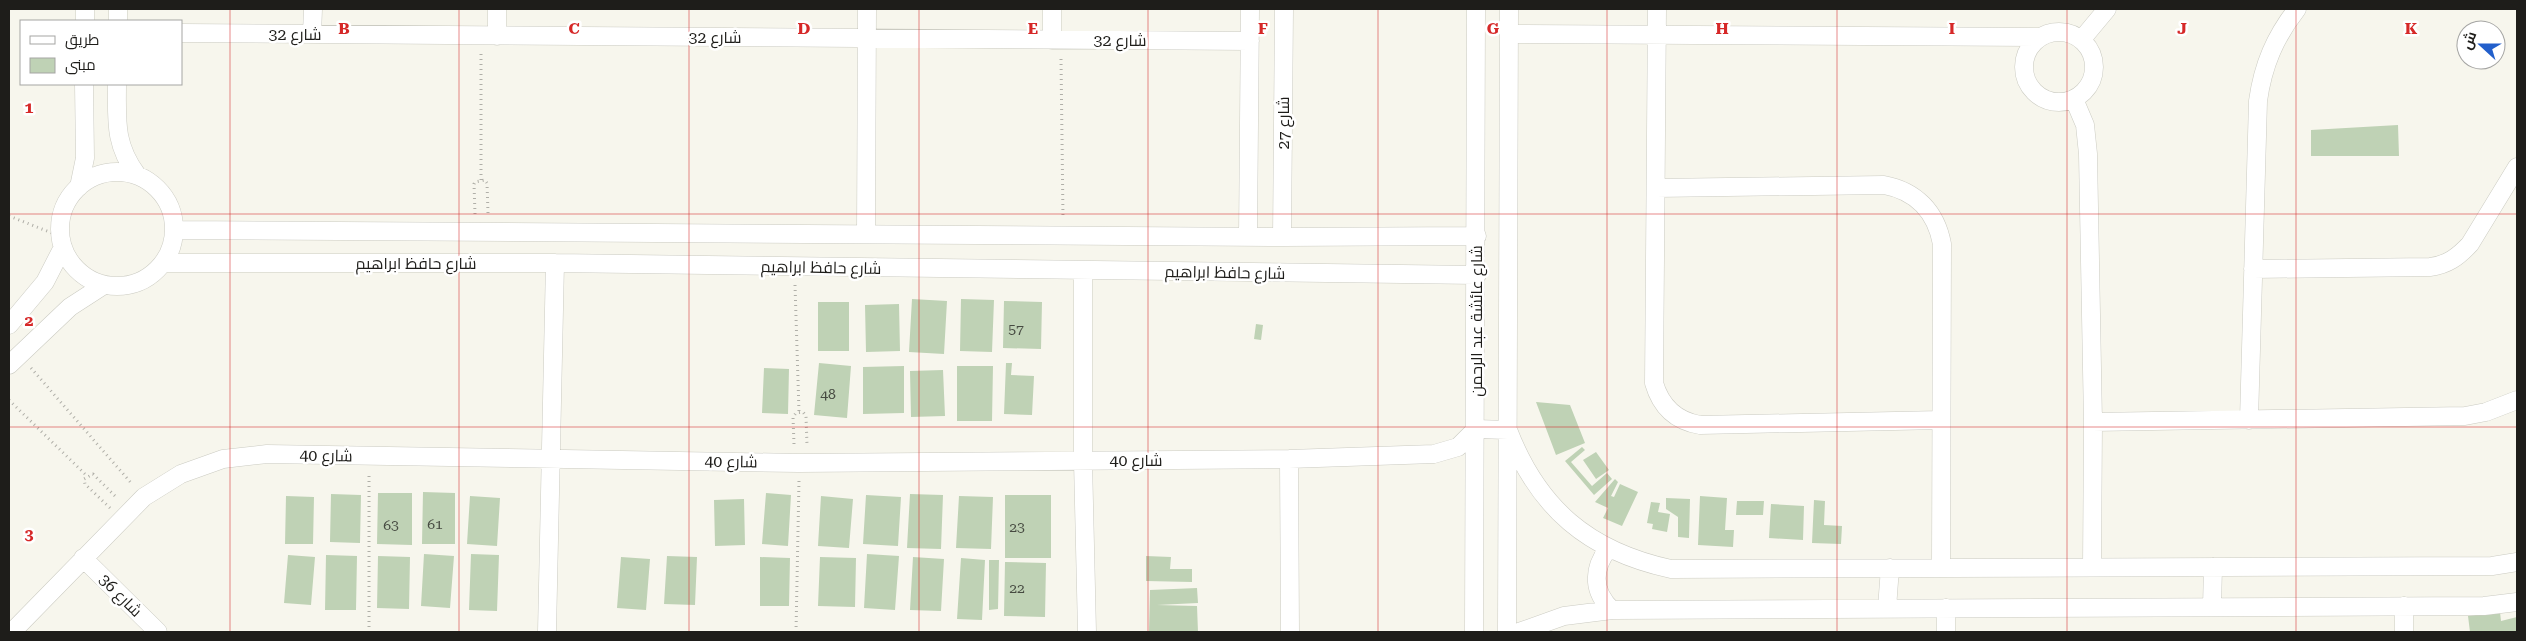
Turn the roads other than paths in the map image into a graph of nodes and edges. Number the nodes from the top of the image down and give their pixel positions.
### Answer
1 (313, 9) edge
2 (497, 9) edge
3 (867, 9) edge
4 (1052, 9) edge
5 (1250, 9) edge
6 (1284, 9) edge
7 (1476, 9) edge
8 (1509, 9) edge
9 (1658, 9) edge
10 (2107, 9) edge
11 (2287, 12) edge
12 (182, 33) edge
13 (312, 34) junction
14 (1509, 34) junction
15 (1657, 35) junction
16 (489, 36) junction
17 (2039, 37) junction
18 (867, 38) junction
19 (2082, 39) junction
20 (1056, 40) junction
21 (1250, 41) junction
22 (84, 85) edge
23 (117, 85) edge
24 (2074, 99) junction
25 (2517, 167) edge
26 (137, 174) junction
27 (79, 187) junction
28 (1656, 188) junction
29 (174, 230) junction
30 (866, 234) junction
31 (1477, 236) junction
32 (1248, 237) junction
33 (1282, 237) junction
34 (62, 242) junction
35 (164, 262) junction
36 (554, 263) junction
37 (2253, 270) junction
38 (1083, 271) junction
39 (1477, 275) junction
40 (104, 285) junction
41 (9, 324) edge
42 (14, 360) edge
43 (2517, 400) edge
44 (1941, 420) junction
45 (2249, 420) junction
46 (2092, 422) junction
47 (1476, 429) junction
48 (1508, 430) junction
49 (551, 458) junction
50 (1289, 459) junction
51 (1083, 461) junction
52 (1608, 549) junction
53 (84, 558) junction
54 (2517, 562) edge
55 (1941, 567) junction
56 (2092, 567) junction
57 (2213, 567) junction
58 (1890, 568) junction
59 (2517, 602) edge
60 (2404, 606) junction
61 (2212, 607) junction
62 (1887, 608) junction
63 (1946, 608) junction
64 (1612, 610) junction
65 (12, 632) edge
66 (158, 632) edge
67 (547, 632) edge
68 (1087, 632) edge
69 (1290, 632) edge
70 (1474, 632) edge
71 (1507, 632) edge
72 (1518, 632) edge
73 (1946, 632) edge
74 (2404, 632) edge

1 - 13 street
2 - 16 street
3 - 18 street
4 - 20 street
5 - 21 street, شارع 27
6 - 33 street, شارع 27
7 - 31 street, شارع عائشة عبد الرحمن
8 - 14 street, شارع عائشة عبد الرحمن
9 - 15 street
10 - 19 street
11 - 37 street
12 - 13 street, شارع 32
13 - 16 street, شارع 32
14 - 15 street
14 - 48 street, شارع عائشة عبد الرحمن
15 - 17 street
15 - 28 street
16 - 18 street, شارع 32
17 - 19 street
17 - 24 street
18 - 20 street, شارع 32
18 - 30 street
19 - 24 street
20 - 21 street, شارع 32
21 - 32 street, شارع 27
22 - 27 street
23 - 26 street
24 - 46 street
25 - 37 street
26 - 27 street
26 - 29 street
27 - 34 street
28 - 44 street
28 - 44 street
29 - 30 street, شارع حافظ ابراهيم
29 - 35 street
30 - 32 street, شارع حافظ ابراهيم
31 - 33 street, شارع حافظ ابراهيم
31 - 39 street, شارع عائشة عبد الرحمن
32 - 33 street, شارع حافظ ابراهيم
34 - 40 street
34 - 41 street
35 - 36 street, شارع حافظ ابراهيم
35 - 40 street
36 - 38 street, شارع حافظ ابراهيم
36 - 49 street
37 - 45 street
38 - 39 street, شارع حافظ ابراهيم
38 - 51 street
39 - 47 street, شارع عائشة عبد الرحمن
40 - 42 street
43 - 45 street
44 - 55 street
45 - 46 street
46 - 56 street
47 - 48 street
47 - 50 street, شارع 40
47 - 70 street, شارع عائشة عبد الرحمن
48 - 52 street
48 - 71 street, شارع عائشة عبد الرحمن
49 - 51 street, شارع 40
49 - 53 street, شارع 40
49 - 67 street
50 - 51 street, شارع 40
50 - 69 street
51 - 68 street
52 - 58 street
52 - 64 street
53 - 65 street, شارع 40
53 - 66 street, شارع 36
54 - 57 street
55 - 56 street
55 - 58 street
56 - 57 street
57 - 61 street
58 - 62 street
59 - 60 street
60 - 61 street
60 - 74 street
61 - 63 street
62 - 63 street
62 - 64 street
63 - 73 street
64 - 72 street

